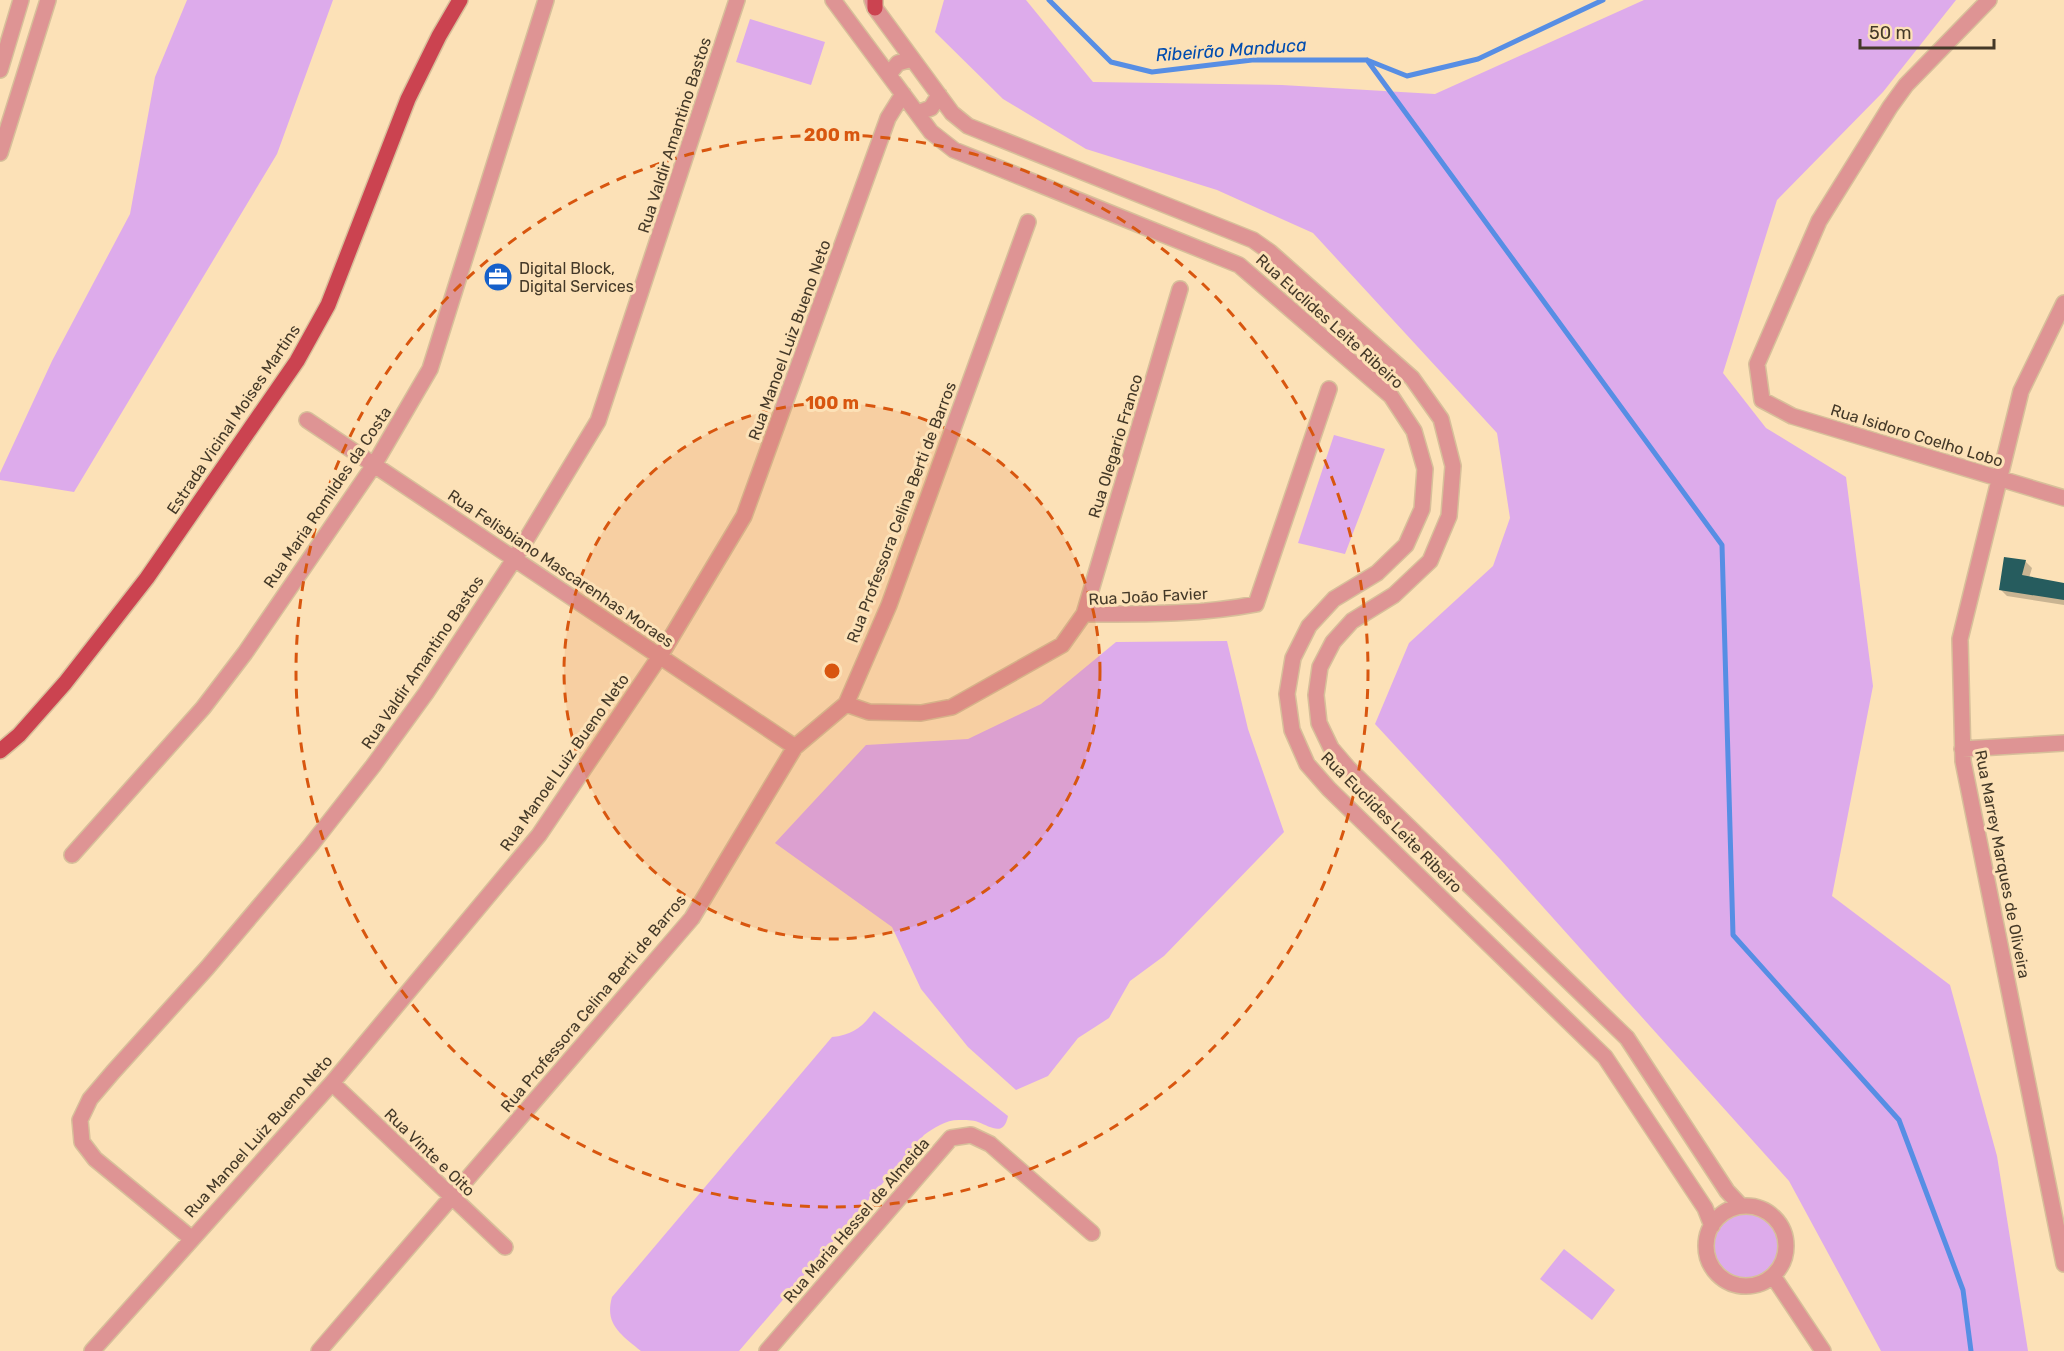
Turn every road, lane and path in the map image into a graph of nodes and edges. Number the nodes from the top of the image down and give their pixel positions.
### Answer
1 (21, 0) edge
2 (48, 0) edge
3 (460, 0) edge
4 (546, 0) edge
5 (737, 0) edge
6 (833, 0) edge
7 (1989, 0) edge
8 (874, 2) edge
9 (912, 59) junction
10 (0, 70) edge
11 (889, 74) junction
12 (903, 94) junction
13 (939, 95) junction
14 (917, 113) junction
15 (0, 153) edge
16 (1028, 222) dead end
17 (1221, 227) junction
18 (1211, 254) junction
19 (1180, 289) dead end
20 (2064, 303) edge
21 (1329, 388) dead end
22 (307, 420) dead end
23 (374, 465) junction
24 (2000, 478) junction
25 (2064, 498) edge
26 (515, 558) junction
27 (1084, 614) junction
28 (660, 656) junction
29 (846, 704) junction
30 (2064, 743) edge
31 (795, 747) junction
32 (1962, 749) junction
33 (0, 752) edge
34 (72, 855) dead end
35 (332, 1083) junction
36 (452, 1197) junction
37 (1741, 1206) junction
38 (1712, 1226) junction
39 (1092, 1233) dead end
40 (191, 1238) junction
41 (505, 1247) dead end
42 (2064, 1264) edge
43 (1773, 1276) junction
44 (92, 1351) edge
45 (319, 1351) edge
46 (767, 1351) edge
47 (1823, 1351) edge

1 - 10 street
2 - 15 street
3 - 33 main road, Estrada Vicinal Moises Martins
4 - 23 street, Rua Maria Romildes da Costa
5 - 26 street, Rua Valdir Amantino Bastos
6 - 11 street, Rua Euclides Leite Ribeiro
7 - 24 street, Rua Isidoro Coelho Lobo
8 - 9 street, Rua Euclides Leite Ribeiro
9 - 11 street
9 - 13 street, Rua Euclides Leite Ribeiro
11 - 12 street, Rua Euclides Leite Ribeiro
12 - 14 street, Rua Euclides Leite Ribeiro
12 - 28 street, Rua Manoel Luiz Bueno Neto
13 - 14 street
13 - 17 street, Rua Euclides Leite Ribeiro
14 - 18 street, Rua Euclides Leite Ribeiro
16 - 29 street, Rua Professora Celina Berti de Barros
17 - 18 street
17 - 37 street, Rua Euclides Leite Ribeiro
18 - 38 street, Rua Euclides Leite Ribeiro
19 - 27 street, Rua Olegario Franco
20 - 24 street, Rua Marrey Marques de Oliveira
21 - 27 street, Rua João Favier
22 - 23 street, Rua Felisbiano Mascarenhas Moraes
23 - 26 street, Rua Felisbiano Mascarenhas Moraes
23 - 34 street, Rua Maria Romildes da Costa
24 - 25 street, Rua Isidoro Coelho Lobo
24 - 32 street, Rua Marrey Marques de Oliveira
26 - 28 street, Rua Felisbiano Mascarenhas Moraes
26 - 40 street, Rua Valdir Amantino Bastos
27 - 29 street, Rua João Favier
28 - 31 street, Rua Felisbiano Mascarenhas Moraes
28 - 35 street, Rua Manoel Luiz Bueno Neto
29 - 31 street, Rua Professora Celina Berti de Barros
30 - 32 street
31 - 36 street, Rua Professora Celina Berti de Barros
32 - 42 street, Rua Marrey Marques de Oliveira
35 - 36 street, Rua Vinte e Oito
35 - 40 street, Rua Manoel Luiz Bueno Neto
36 - 41 street, Rua Vinte e Oito
36 - 45 street, Rua Professora Celina Berti de Barros
37 - 38 street
37 - 43 street
38 - 43 street
39 - 46 street, Rua Maria Hessel de Almeida
40 - 44 street, Rua Manoel Luiz Bueno Neto
43 - 47 street

